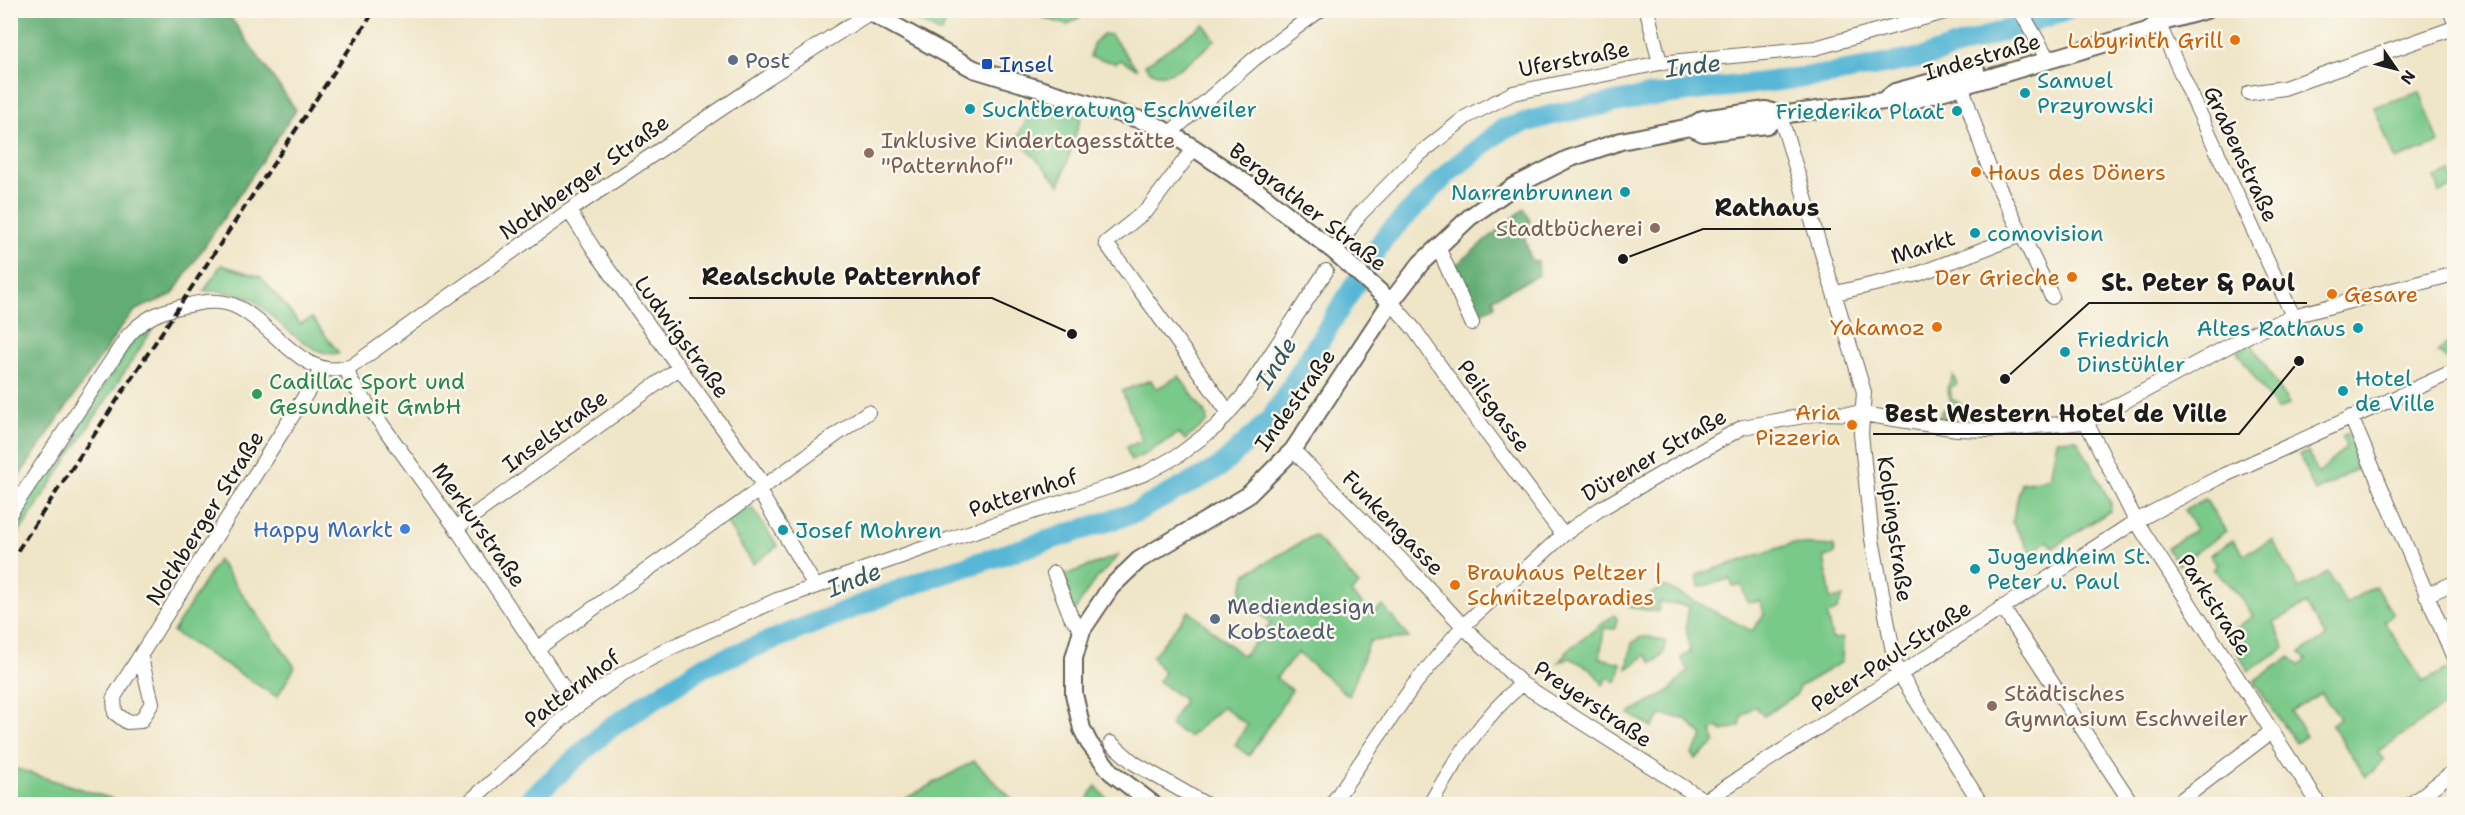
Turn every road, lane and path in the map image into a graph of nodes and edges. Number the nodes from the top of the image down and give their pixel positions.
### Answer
1 (1294, 10) edge
2 (1320, 10) edge
3 (1647, 10) edge
4 (1952, 10) edge
5 (2206, 10) edge
6 (2450, 10) edge
7 (870, 11) edge
8 (2021, 12) edge
9 (2156, 17) edge
10 (2454, 20) edge
11 (1302, 22) junction
12 (2454, 28) edge
13 (2043, 51) junction
14 (1660, 63) junction
15 (1960, 81) junction
16 (2249, 93) dead end
17 (1780, 115) junction
18 (1170, 133) junction
19 (1194, 148) junction
20 (569, 211) junction
21 (2021, 234) junction
22 (1438, 247) junction
23 (1341, 257) junction
24 (1326, 271) dead end
25 (2454, 274) edge
26 (1836, 293) junction
27 (2052, 297) dead end
28 (1391, 302) junction
29 (2293, 315) junction
30 (1472, 323) dead end
31 (346, 368) junction
32 (679, 368) junction
33 (322, 369) junction
34 (2454, 370) edge
35 (868, 412) dead end
36 (1229, 413) junction
37 (1863, 414) junction
38 (2351, 417) junction
39 (2086, 422) junction
40 (1293, 450) junction
41 (761, 487) junction
42 (10, 513) edge
43 (2136, 521) junction
44 (456, 528) junction
45 (1563, 535) junction
46 (1054, 573) dead end
47 (2454, 584) edge
48 (815, 586) junction
49 (2426, 595) junction
50 (2002, 607) junction
51 (1463, 626) junction
52 (1082, 630) junction
53 (538, 648) junction
54 (141, 658) dead end
55 (2454, 658) edge
56 (1900, 676) junction
57 (1522, 684) junction
58 (576, 707) junction
59 (2271, 732) junction
60 (1110, 743) dead end
61 (2454, 771) edge
62 (1705, 803) edge
63 (467, 804) edge
64 (1154, 804) edge
65 (1205, 804) edge
66 (1332, 804) edge
67 (1430, 804) edge
68 (1982, 804) edge
69 (2132, 804) edge
70 (2176, 804) edge
71 (2319, 804) edge
72 (2411, 804) edge

1 - 11 street
2 - 11 street
3 - 14 street
4 - 14 street, Uferstraße
5 - 9 main road, Indestraße
6 - 10 street
7 - 18 main road, Bergrather Straße
7 - 20 street, Nothberger Straße
8 - 13 street
9 - 13 main road, Indestraße
9 - 29 street, Grabenstraße
11 - 18 street
12 - 16 street
13 - 15 main road, Indestraße
14 - 23 street, Uferstraße
15 - 17 main road, Indestraße
15 - 21 street
17 - 22 main road, Indestraße
17 - 26 street, Kolpingstraße
18 - 19 main road, Bergrather Straße
19 - 23 main road, Bergrather Straße
19 - 36 street
20 - 31 street, Nothberger Straße
20 - 32 street, Ludwigstraße
21 - 26 street, Markt
21 - 27 street
22 - 28 main road, Indestraße
22 - 30 street
23 - 28 main road, Bergrather Straße
24 - 36 street, Patternhof
25 - 29 street, Dürener Straße
26 - 37 street, Kolpingstraße
28 - 40 main road, Indestraße
28 - 45 street, Peilsgasse
29 - 39 street, Dürener Straße
31 - 33 street
31 - 44 street, Merkurstraße
32 - 41 street, Ludwigstraße
32 - 44 street, Inselstraße
33 - 42 street
33 - 54 street, Nothberger Straße
34 - 38 street, Peter-Paul-Straße
35 - 41 street
36 - 48 street, Patternhof
37 - 39 street, Dürener Straße
37 - 45 street, Dürener Straße
37 - 56 street, Kolpingstraße
38 - 43 street, Peter-Paul-Straße
38 - 49 street
39 - 43 street, Parkstraße
40 - 51 street, Funkengasse
40 - 52 main road, Indestraße
41 - 48 street
41 - 53 street
43 - 50 street, Peter-Paul-Straße
43 - 59 street, Parkstraße
44 - 53 street, Merkurstraße
45 - 51 street, Dürener Straße
46 - 52 street
47 - 49 street
48 - 58 street, Patternhof
49 - 55 street
50 - 56 street, Peter-Paul-Straße
50 - 69 street
51 - 57 street, Preyerstraße
51 - 66 street, Dürener Straße
52 - 64 main road, Indestraße
53 - 58 street, Merkurstraße
56 - 62 street, Peter-Paul-Straße
56 - 68 street, Kolpingstraße
57 - 62 street, Preyerstraße
57 - 67 street
58 - 63 street, Patternhof
59 - 70 street
59 - 71 street, Parkstraße
60 - 65 street
61 - 72 street

